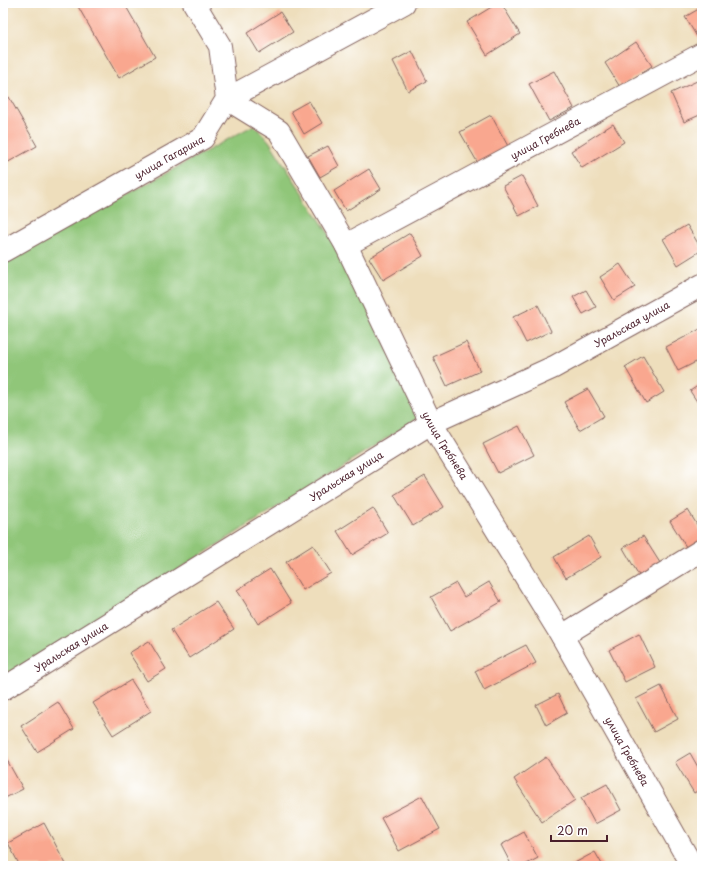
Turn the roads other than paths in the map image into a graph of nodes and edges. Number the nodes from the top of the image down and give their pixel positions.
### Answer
1 (194, 3) edge
2 (404, 3) edge
3 (702, 54) edge
4 (227, 99) junction
5 (346, 245) junction
6 (3, 251) edge
7 (702, 285) edge
8 (431, 423) junction
9 (702, 550) edge
10 (562, 636) junction
11 (3, 689) edge
12 (692, 866) edge

1 - 4 street
2 - 4 street, улица Гагарина
3 - 5 street, улица Гребнева
4 - 5 street, улица Гребнева
4 - 6 street, улица Гагарина
5 - 8 street, улица Гребнева
7 - 8 street, Уральская улица
8 - 10 street, улица Гребнева
8 - 11 street, Уральская улица
9 - 10 street
10 - 12 street, улица Гребнева

